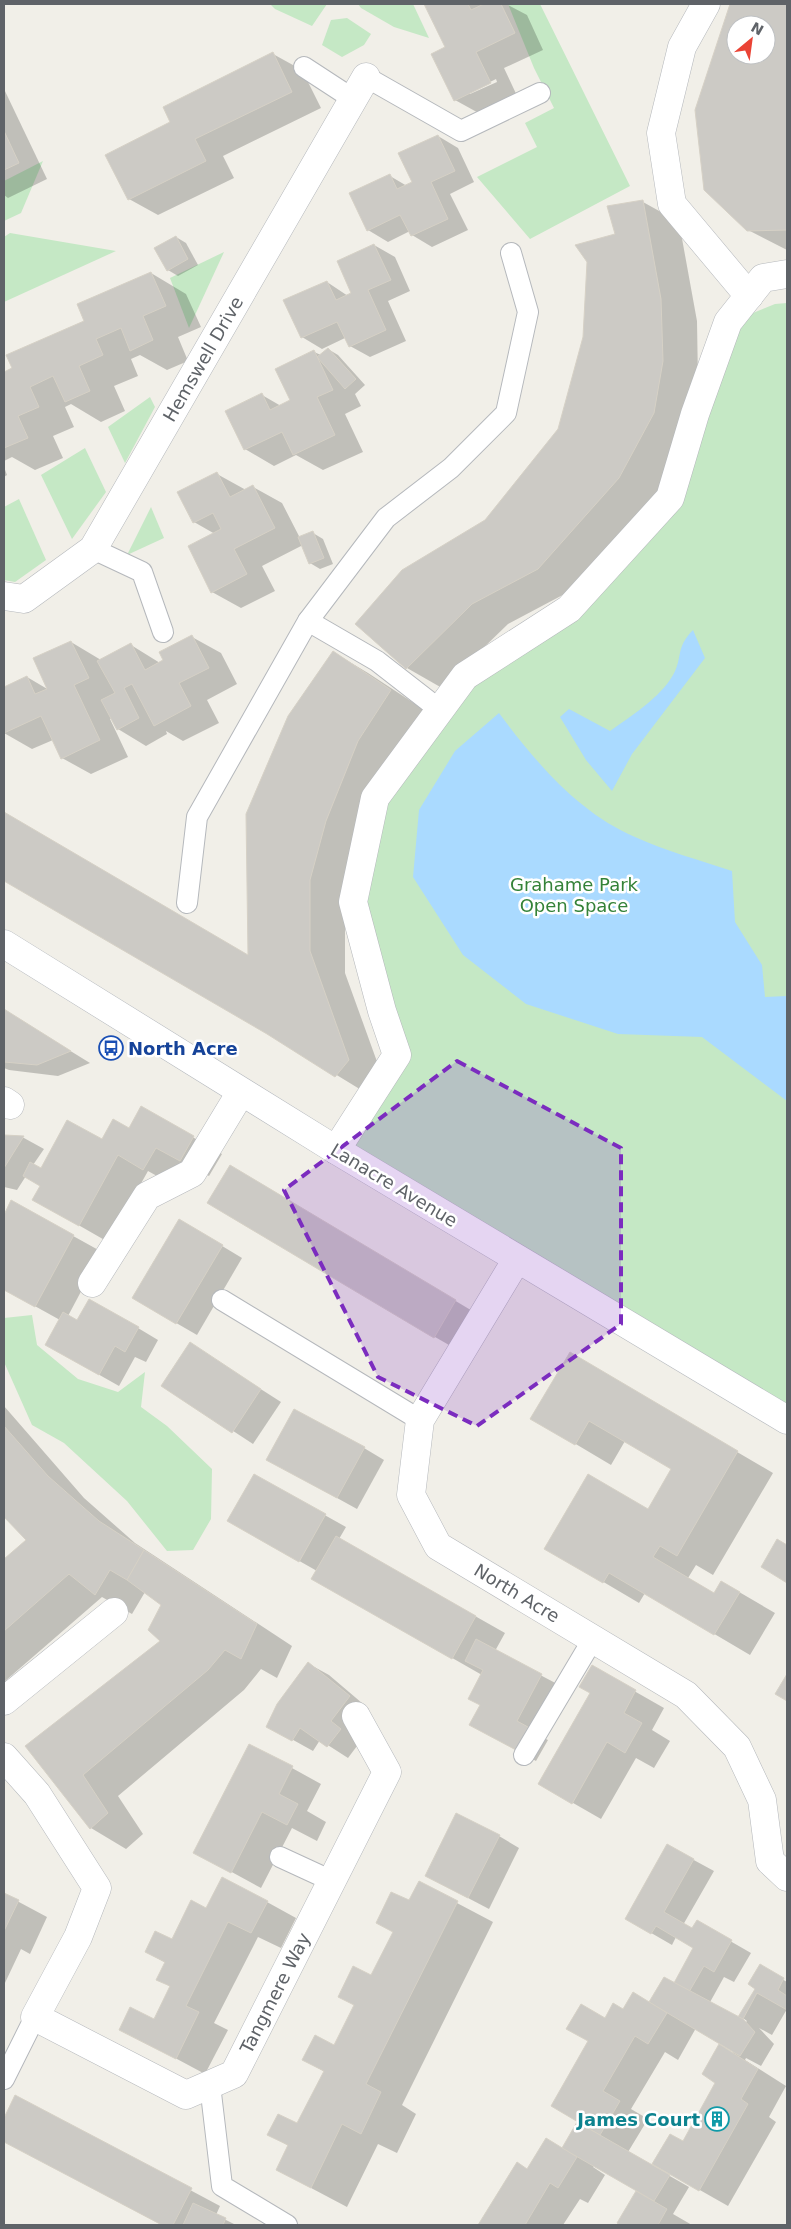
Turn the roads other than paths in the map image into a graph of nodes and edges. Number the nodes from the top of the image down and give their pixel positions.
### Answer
1 (706, 4) edge
2 (304, 67) dead end
3 (360, 88) junction
4 (540, 93) dead end
5 (512, 254) dead end
6 (787, 274) edge
7 (749, 296) junction
8 (93, 549) junction
9 (4, 596) edge
10 (308, 620) junction
11 (163, 632) dead end
12 (440, 710) junction
13 (187, 903) dead end
14 (4, 944) edge
15 (241, 1092) junction
16 (336, 1150) junction
17 (517, 1259) junction
18 (92, 1284) dead end
19 (222, 1300) dead end
20 (420, 1420) junction
21 (787, 1420) edge
22 (114, 1612) dead end
23 (593, 1639) junction
24 (4, 1701) edge
25 (356, 1716) dead end
26 (524, 1754) dead end
27 (4, 1758) edge
28 (280, 1857) dead end
29 (787, 1877) edge
30 (332, 1881) junction
31 (35, 2017) junction
32 (4, 2079) edge
33 (210, 2085) junction
34 (288, 2225) edge

1 - 7 street
2 - 3 lane
3 - 4 lane
3 - 8 street, Hemswell Drive
5 - 10 lane
6 - 7 street
7 - 12 street
8 - 9 street, Hemswell Drive
8 - 11 lane
10 - 12 lane
10 - 13 lane
12 - 16 street
14 - 15 street, Lanacre Avenue
15 - 16 street, Lanacre Avenue
15 - 18 street
16 - 17 street, Lanacre Avenue
17 - 20 street, North Acre
17 - 21 street, Lanacre Avenue
19 - 20 lane
20 - 23 street, North Acre
22 - 24 street
23 - 26 lane
23 - 29 street, North Acre
25 - 30 street, Tangmere Way
27 - 31 street
28 - 30 lane
30 - 33 street, Tangmere Way
31 - 32 lane
31 - 33 street, Tangmere Way
33 - 34 lane

